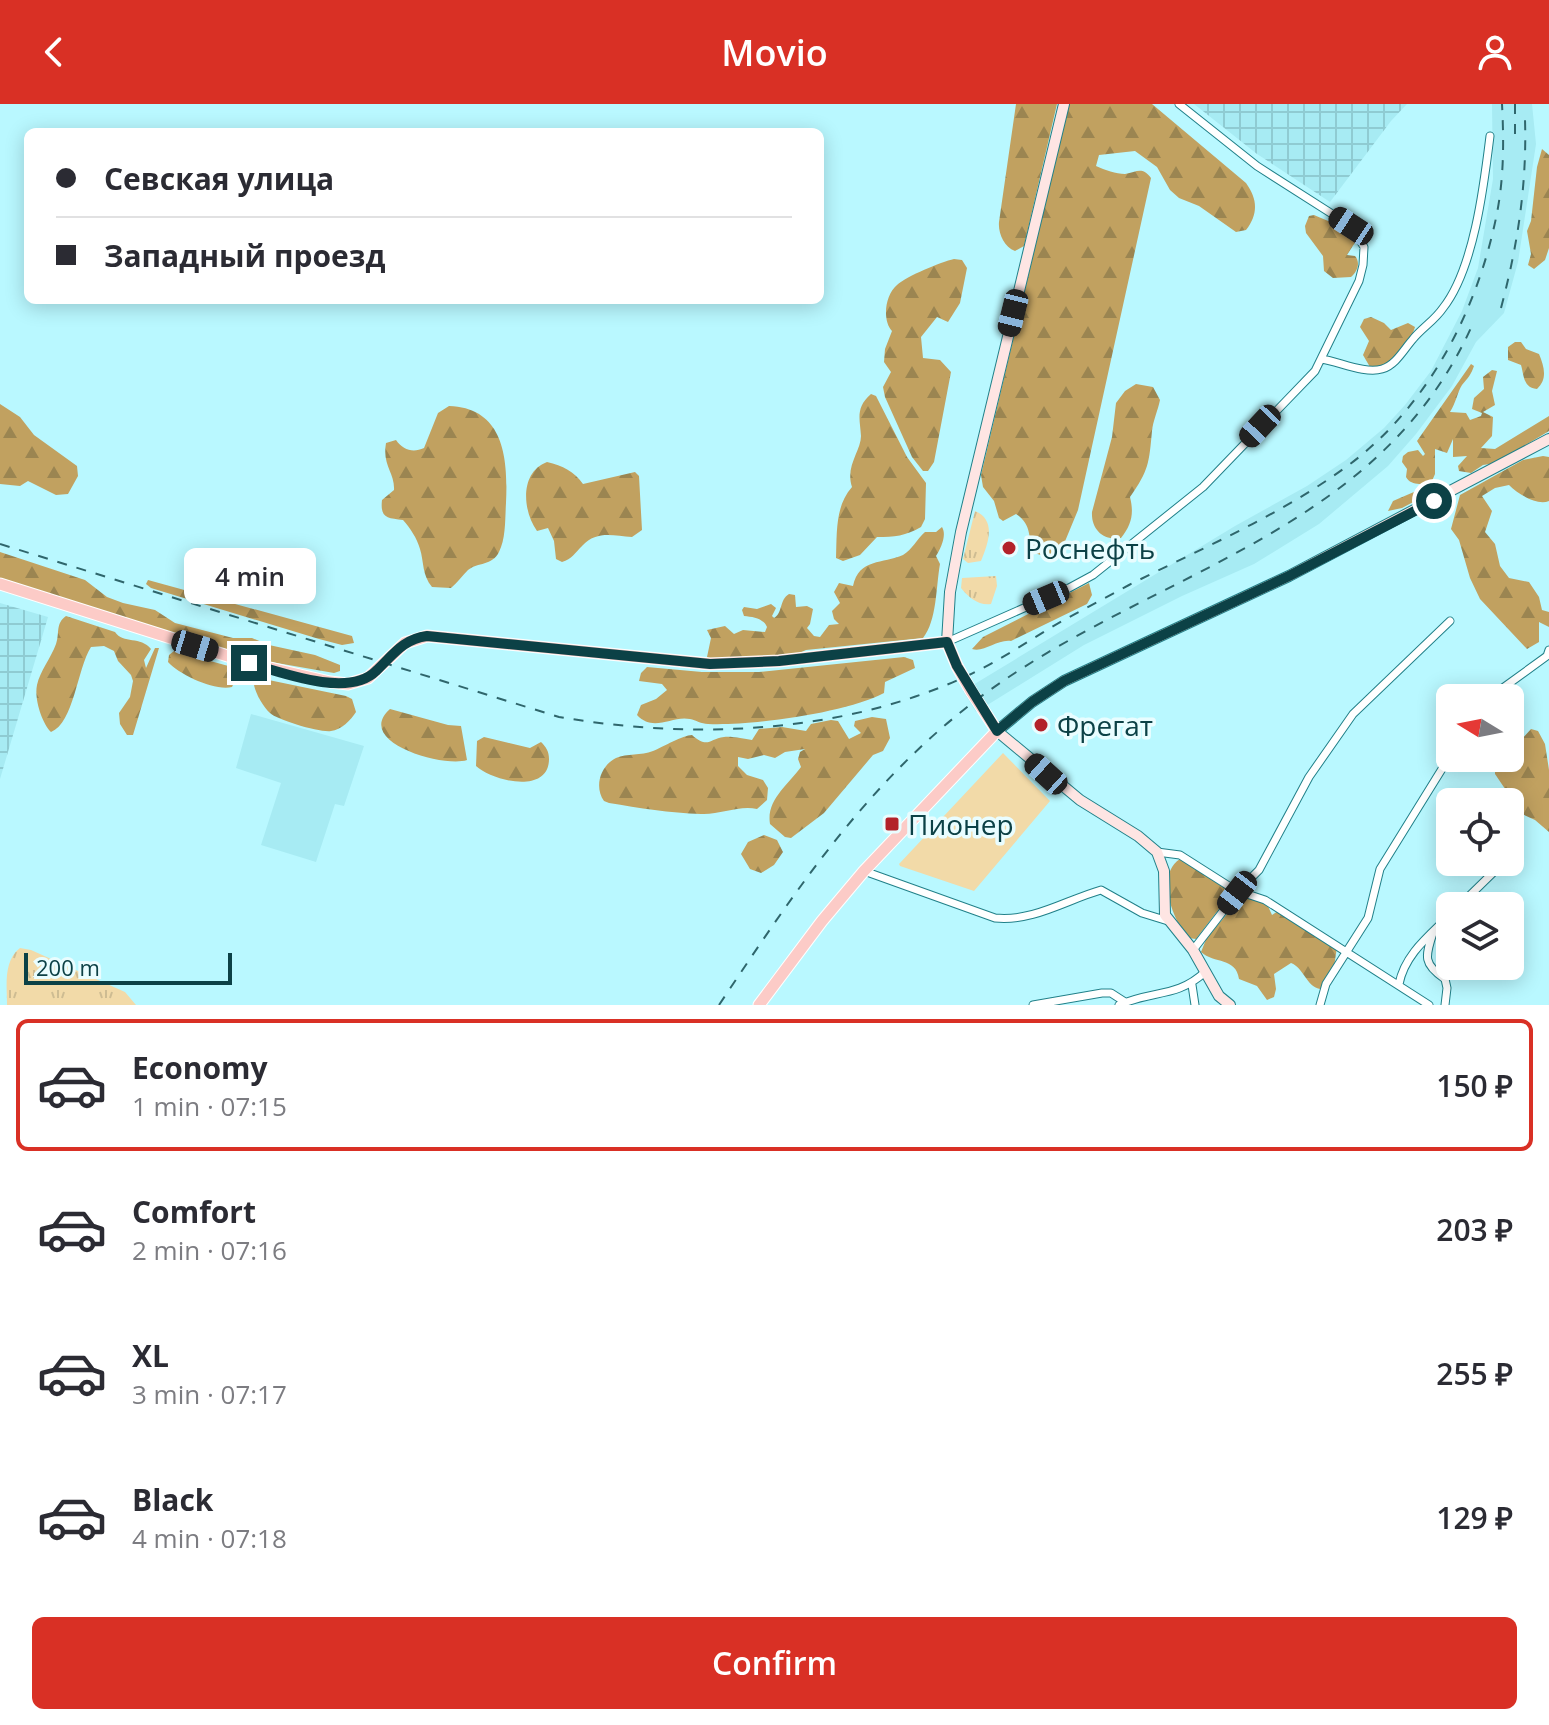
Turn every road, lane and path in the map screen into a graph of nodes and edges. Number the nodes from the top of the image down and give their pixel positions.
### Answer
1 (1064, 104) edge
2 (1179, 104) edge
3 (1490, 136) dead end
4 (1322, 359) junction
5 (1549, 439) edge
6 (0, 584) edge
7 (1450, 621) dead end
8 (947, 642) junction
9 (1549, 650) edge
10 (1508, 684) edge
11 (997, 731) junction
12 (1440, 772) edge
13 (1157, 852) junction
14 (864, 871) junction
15 (1490, 876) edge
16 (1238, 891) junction
17 (1473, 892) edge
18 (1168, 921) junction
19 (1434, 931) joint
20 (1193, 950) junction
21 (1346, 952) junction
22 (1205, 972) junction
23 (1399, 984) junction
24 (1192, 985) junction
25 (1122, 1004) edge
26 (759, 1005) edge
27 (1033, 1005) edge
28 (1195, 1005) edge
29 (1230, 1005) edge
30 (1320, 1005) edge
31 (1429, 1005) edge
32 (1445, 1005) edge

1 - 8 street
2 - 4 street
3 - 4 street
4 - 8 street
5 - 11 street
6 - 8 main road
7 - 16 street
8 - 11 main road, bridge
9 - 10 street
11 - 13 street
11 - 14 main road
12 - 21 street
13 - 16 street
13 - 18 street
14 - 18 street
14 - 26 main road
15 - 17 street
16 - 20 street
16 - 21 street
18 - 20 street
19 - 23 street
19 - 32 street
20 - 22 street
21 - 23 street
21 - 30 street
22 - 24 street
22 - 29 street
23 - 31 street
24 - 25 street
24 - 28 street
25 - 27 street

